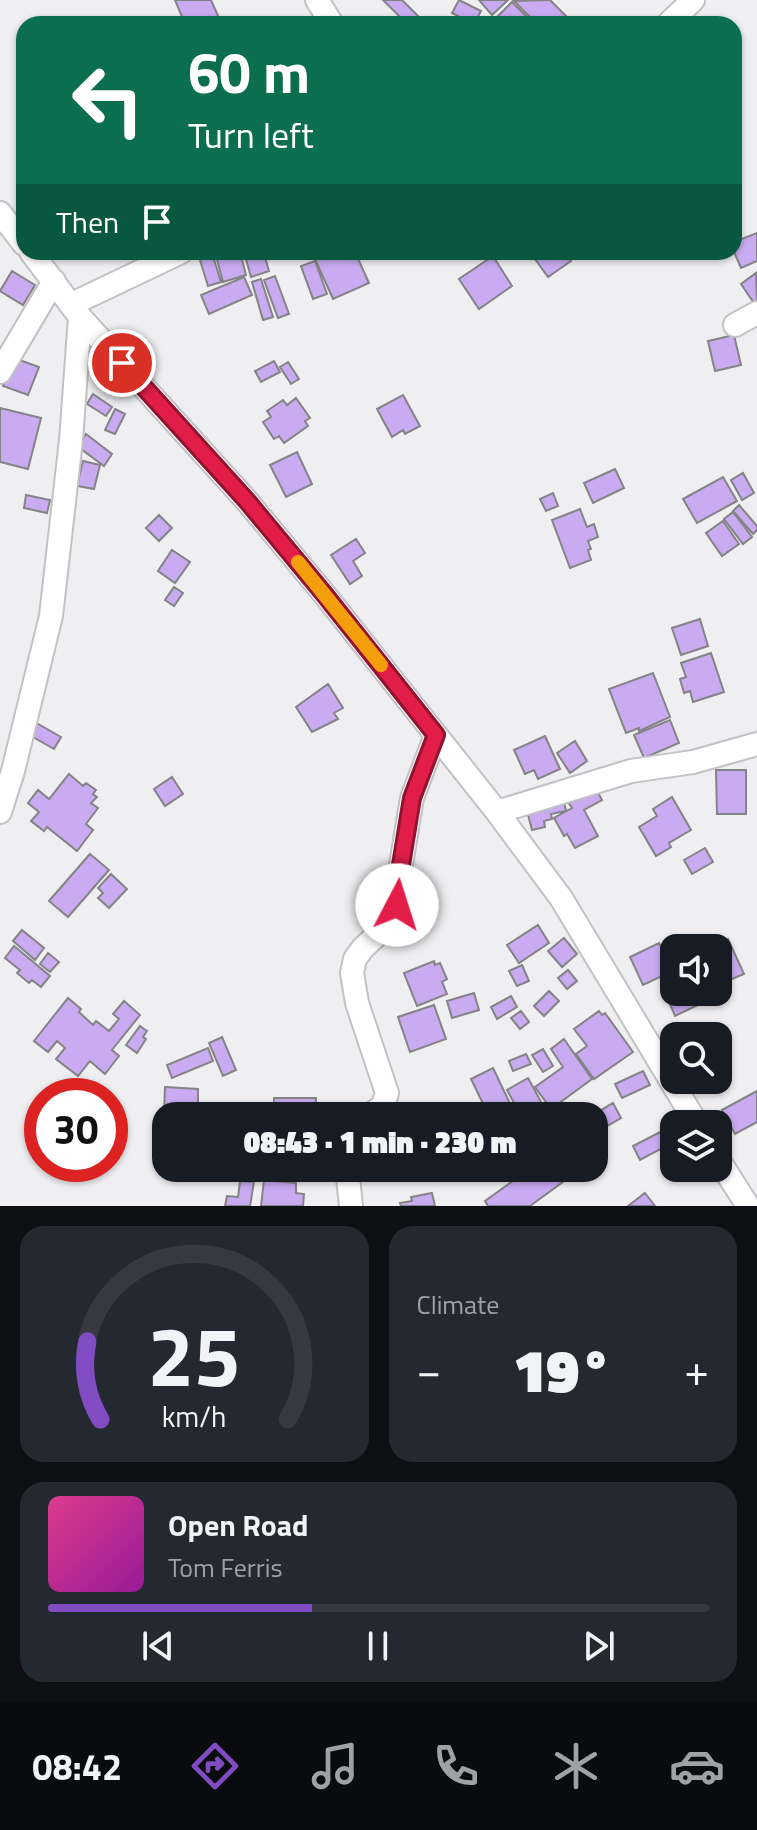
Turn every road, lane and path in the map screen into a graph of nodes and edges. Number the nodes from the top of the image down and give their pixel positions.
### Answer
1 (693, 0) edge
2 (676, 16) edge
3 (0, 213) edge
4 (16, 234) edge
5 (37, 260) edge
6 (167, 260) edge
7 (54, 281) junction
8 (76, 311) junction
9 (757, 313) edge
10 (735, 325) dead end
11 (0, 372) edge
12 (436, 735) junction
13 (757, 744) edge
14 (0, 812) edge
15 (497, 812) junction
16 (384, 1102) edge
17 (689, 1110) edge
18 (732, 1181) edge
19 (348, 1182) edge
20 (351, 1206) edge
21 (748, 1206) edge

1 - 2 street
3 - 4 street
5 - 7 street
6 - 8 street
7 - 8 street
7 - 11 street
8 - 12 street
8 - 14 street
9 - 10 street
12 - 15 street
12 - 16 street
13 - 15 street
15 - 17 street
18 - 21 street
19 - 20 street

